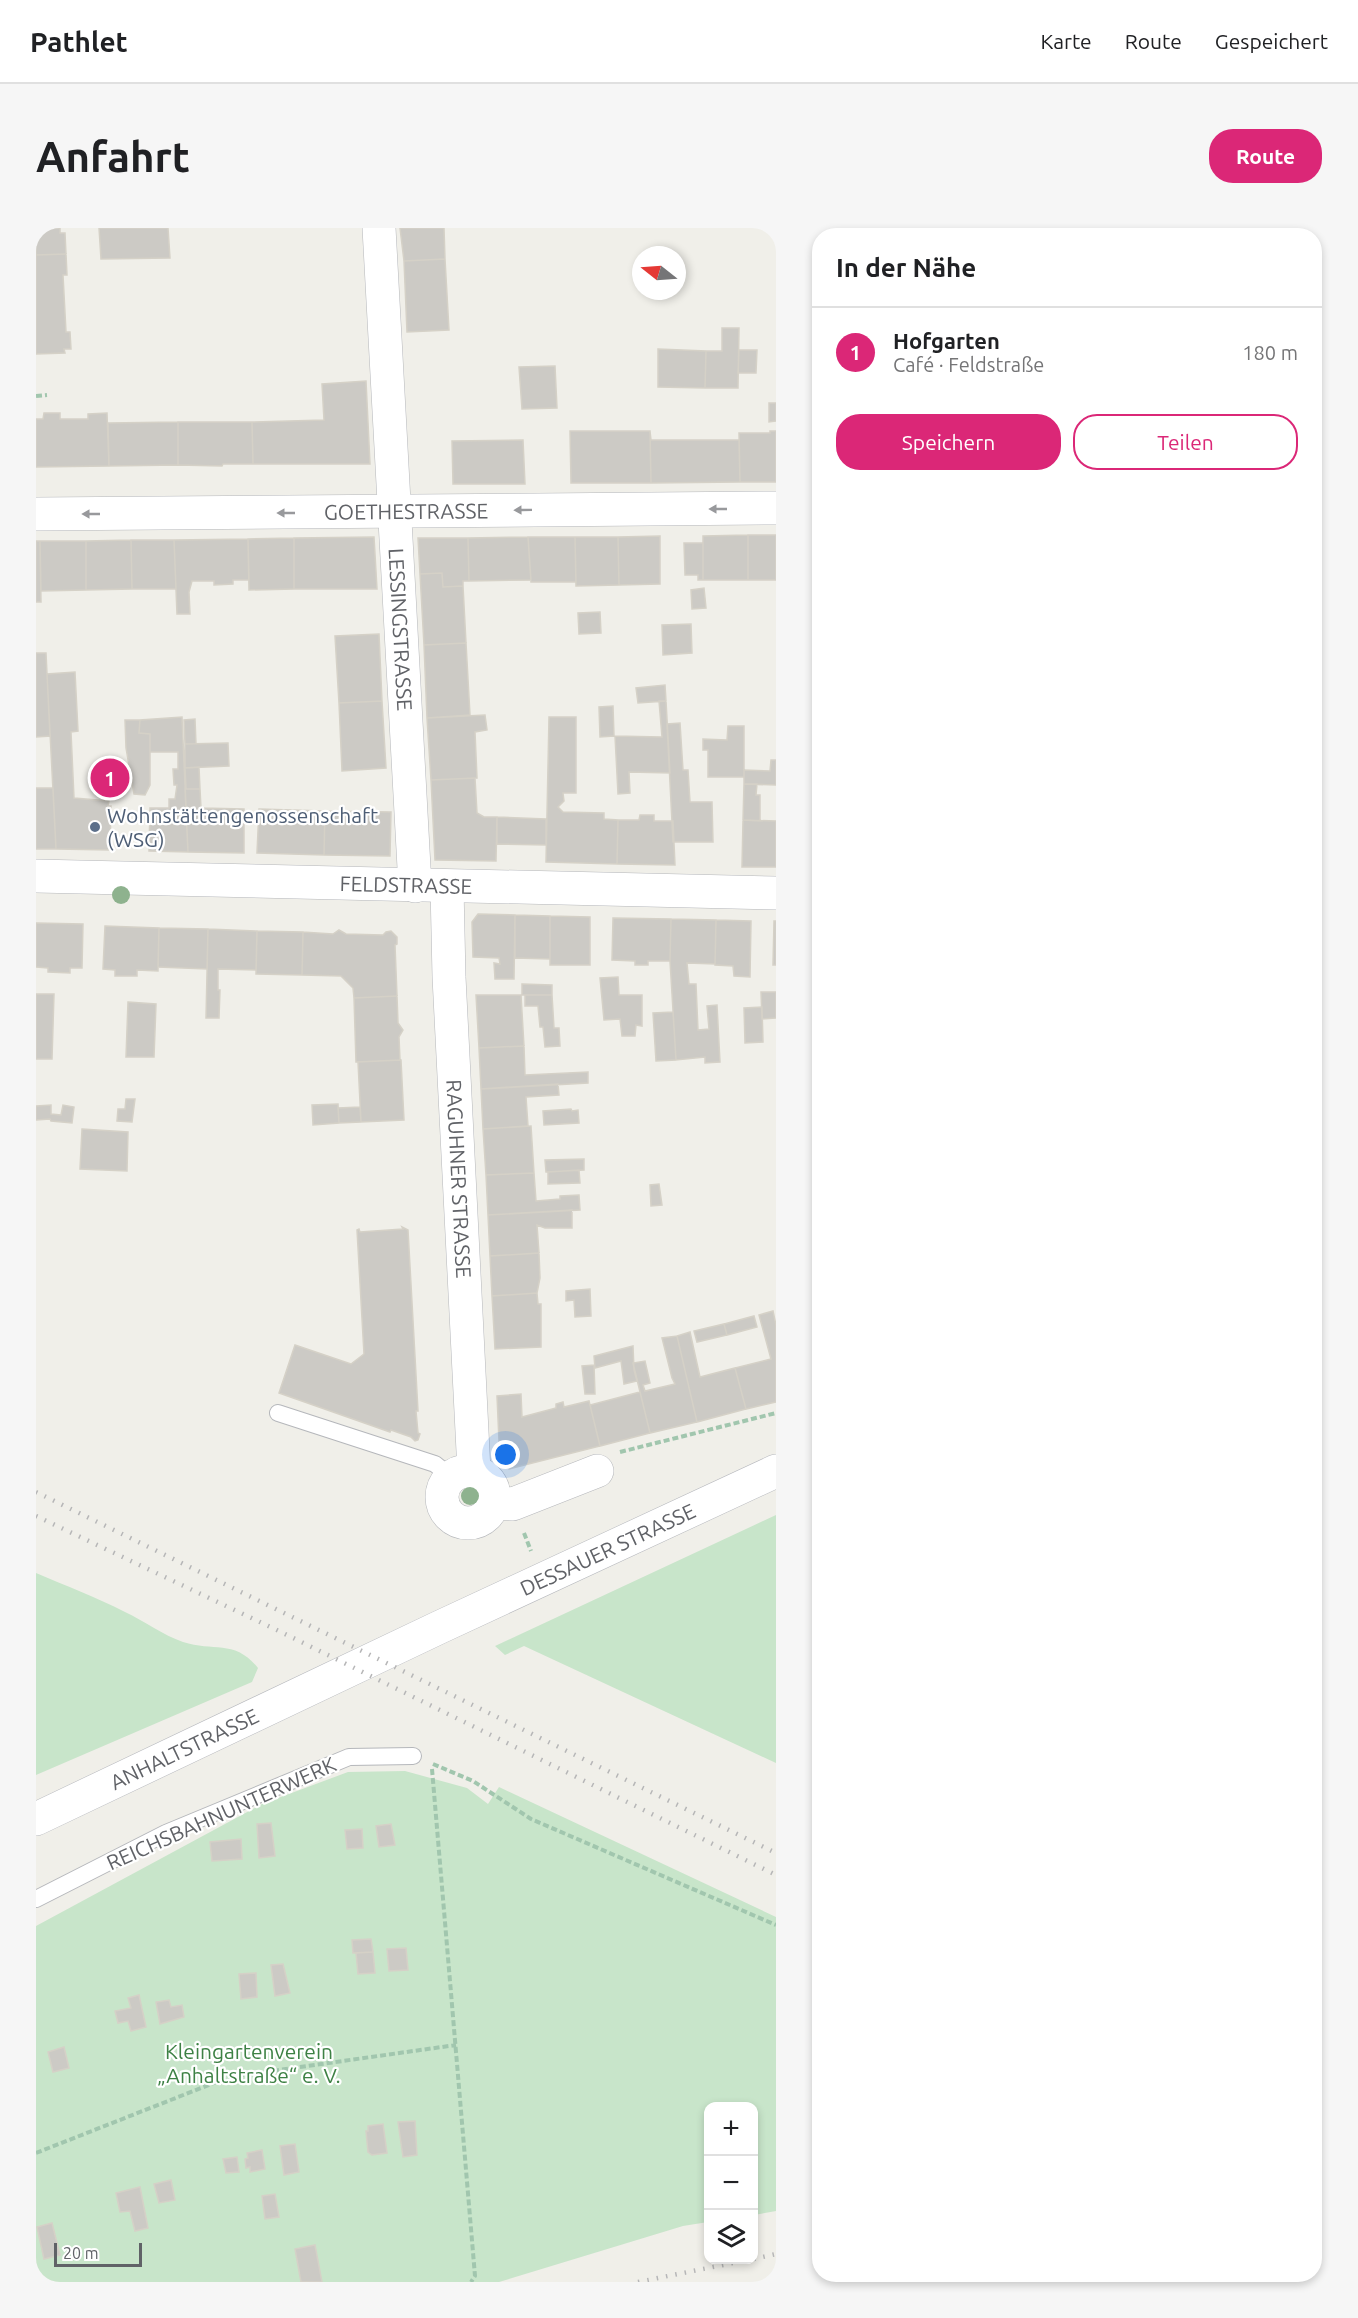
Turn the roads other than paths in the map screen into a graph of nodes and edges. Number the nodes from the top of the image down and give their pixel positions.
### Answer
1 (379, 228) edge
2 (776, 508) edge
3 (395, 513) junction
4 (36, 514) edge
5 (36, 876) edge
6 (431, 887) junction
7 (776, 893) edge
8 (278, 1413) dead end
9 (597, 1471) road end
10 (776, 1471) edge
11 (462, 1474) junction
12 (494, 1503) junction
13 (332, 1679) joint
14 (413, 1756) dead end
15 (36, 1820) edge
16 (36, 1899) edge

1 - 3 street, LESSINGSTRASSE
2 -> 3 street, GOETHESTRASSE
3 -> 4 street, GOETHESTRASSE
3 - 6 street, LESSINGSTRASSE
5 - 6 street, FELDSTRASSE
6 - 7 street, FELDSTRASSE
6 - 11 street, RAGUHNER STRASSE
8 - 11 lane
9 - 12 street
10 - 13 street, DESSAUER STRASSE
11 - 12 street
11 - 12 street, RAGUHNER STRASSE
13 - 15 street, ANHALTSTRASSE
14 - 16 lane, REICHSBAHNUNTERWERK

